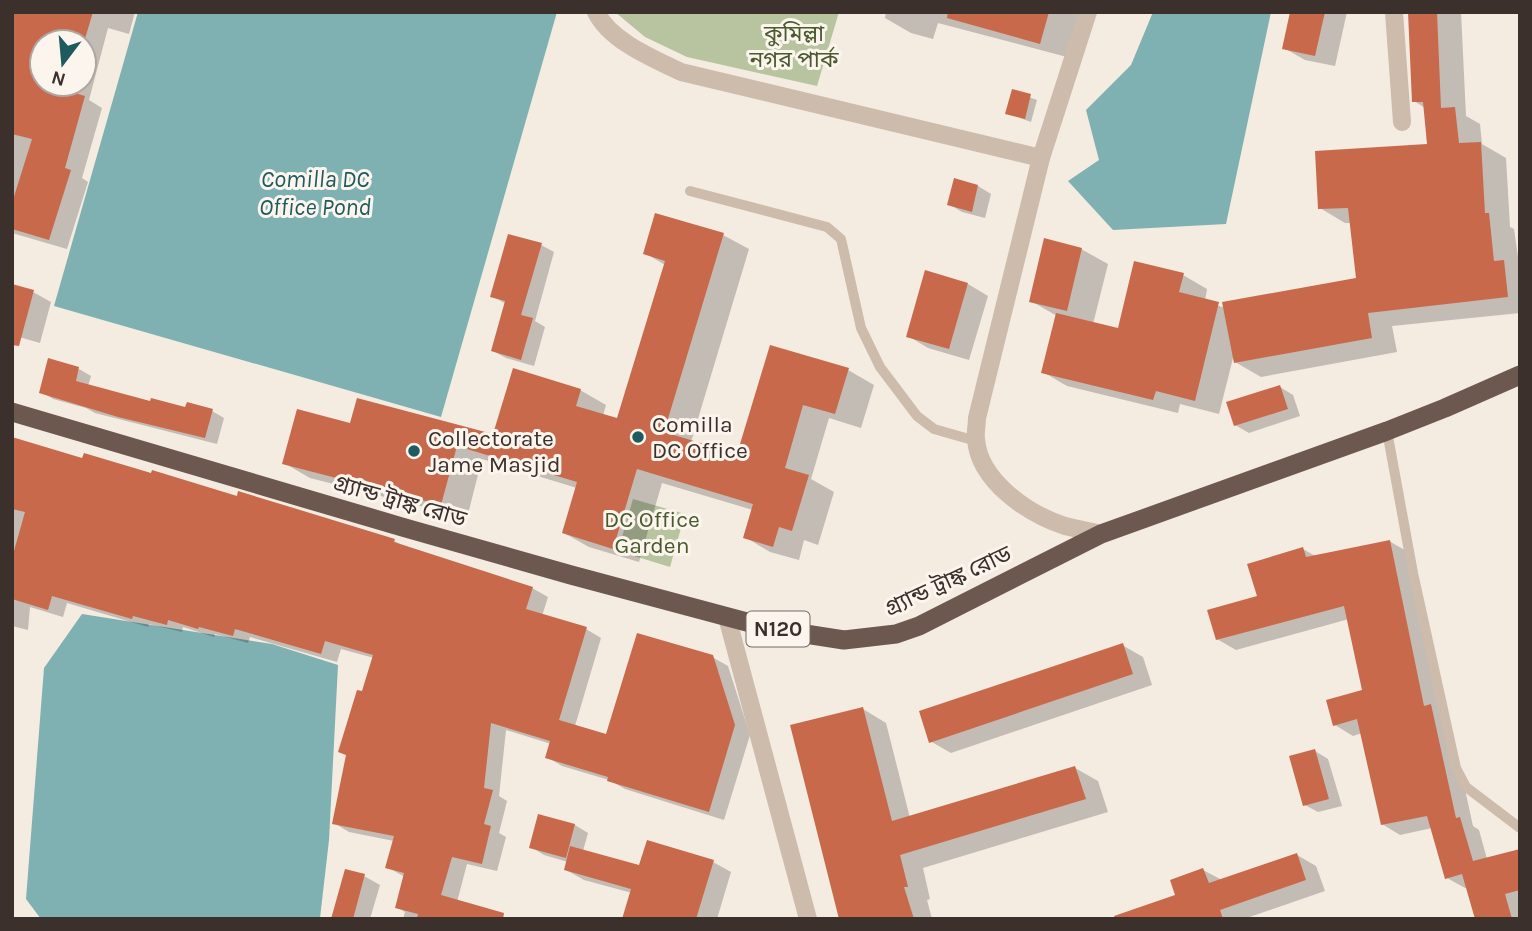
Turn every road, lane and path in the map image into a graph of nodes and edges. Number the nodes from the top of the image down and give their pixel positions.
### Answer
1 (596, 12) edge
2 (1088, 12) edge
3 (1394, 12) edge
4 (1402, 122) dead end
5 (1041, 158) junction
6 (690, 191) dead end
7 (1520, 376) edge
8 (12, 412) edge
9 (1387, 431) junction
10 (976, 440) junction
11 (1101, 534) junction
12 (727, 617) junction
13 (1520, 828) edge
14 (808, 919) edge

1 - 5 street
2 - 5 street
3 - 4 street
5 - 10 street
6 - 10 lane
7 - 9 highway, গ্র্যান্ড ট্রাঙ্ক রোড / N120
8 - 12 highway, গ্র্যান্ড ট্রাঙ্ক রোড / N120
9 - 11 highway, গ্র্যান্ড ট্রাঙ্ক রোড / N120
9 - 13 lane
10 - 11 street
11 - 12 highway, গ্র্যান্ড ট্রাঙ্ক রোড / N120
12 - 14 street

